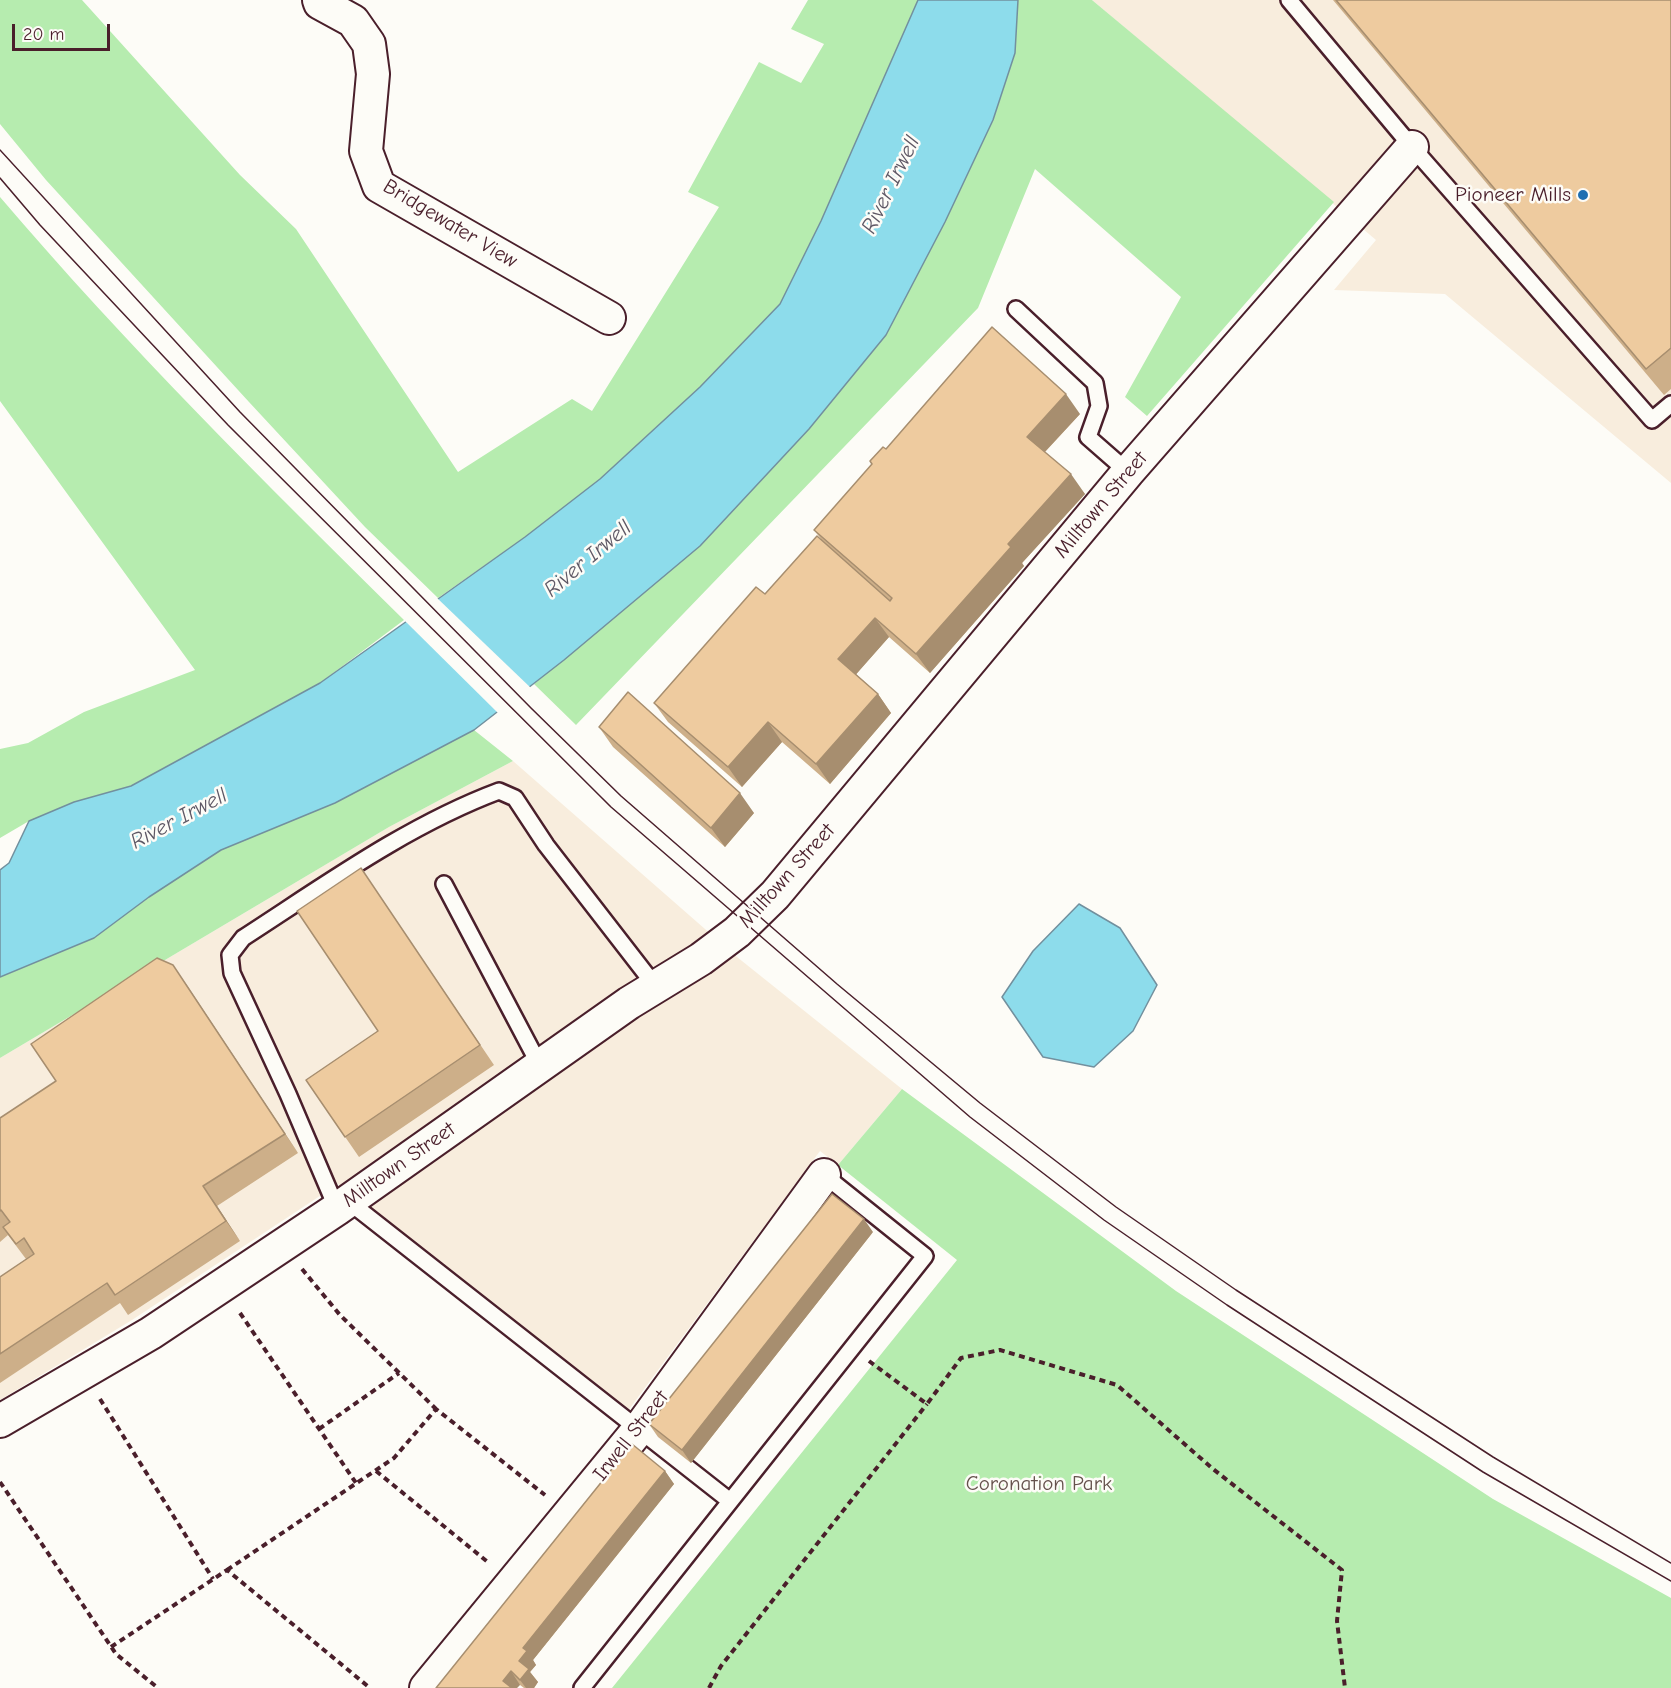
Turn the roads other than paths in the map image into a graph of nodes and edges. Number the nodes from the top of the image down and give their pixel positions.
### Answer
1 (319, 0) edge
2 (1289, 0) edge
3 (1412, 147) junction
4 (1016, 309) dead end
5 (609, 318) dead end
6 (1671, 404) edge
7 (1128, 472) junction
8 (444, 884) dead end
9 (656, 987) junction
10 (540, 1066) junction
11 (824, 1175) joint
12 (342, 1205) junction
13 (0, 1421) edge
14 (639, 1429) junction
15 (730, 1501) junction
16 (426, 1688) edge
17 (582, 1688) edge

1 - 5 street, Bridgewater View
2 - 3 lane
3 - 6 lane
3 - 7 street, Milltown Street
4 - 7 lane
7 - 9 street, Milltown Street
8 - 10 lane
9 - 10 street, Milltown Street
9 - 12 lane
10 - 12 street, Milltown Street
11 - 14 street, Irwell Street
11 - 15 lane
12 - 13 street, Milltown Street
12 - 14 lane
14 - 15 lane
14 - 16 street, Irwell Street
15 - 17 lane

